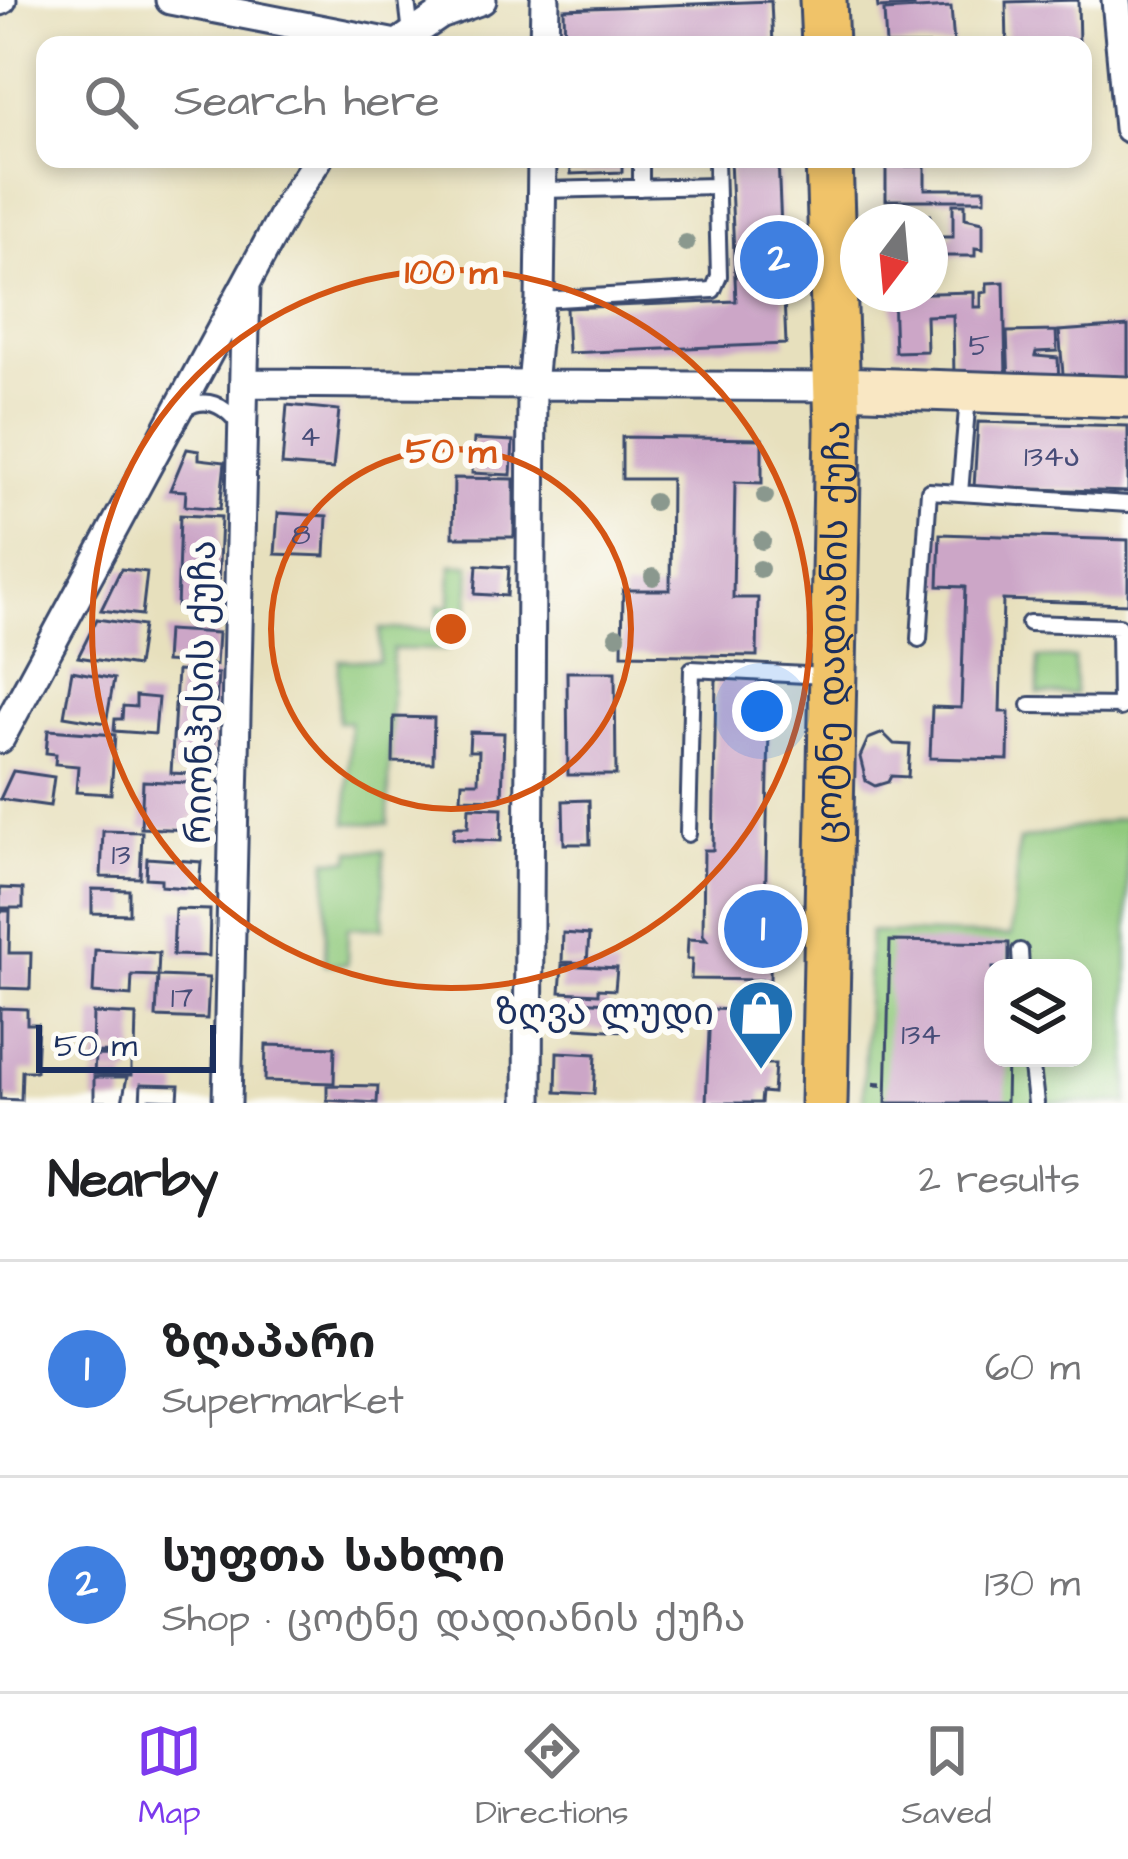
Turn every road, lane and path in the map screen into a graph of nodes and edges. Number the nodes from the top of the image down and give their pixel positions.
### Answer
1 (170, 0) edge
2 (407, 0) edge
3 (482, 0) edge
4 (544, 0) edge
5 (823, 0) edge
6 (1116, 0) edge
7 (231, 5) edge
8 (377, 36) edge
9 (402, 36) edge
10 (408, 36) edge
11 (544, 36) edge
12 (825, 36) edge
13 (1128, 128) edge
14 (313, 168) edge
15 (542, 168) edge
16 (641, 168) edge
17 (716, 168) edge
18 (829, 168) edge
19 (716, 186) junction
20 (641, 188) junction
21 (542, 190) junction
22 (246, 284) junction
23 (540, 300) junction
24 (245, 383) junction
25 (532, 385) junction
26 (838, 387) junction
27 (969, 392) junction
28 (1128, 398) edge
29 (174, 416) junction
30 (244, 432) junction
31 (960, 493) junction
32 (1128, 504) edge
33 (1029, 623) dead end
34 (919, 639) dead end
35 (836, 676) junction
36 (1030, 705) dead end
37 (1124, 707) edge
38 (0, 739) edge
39 (688, 834) dead end
40 (1019, 951) dead end
41 (1020, 959) edge
42 (1032, 1067) edge
43 (872, 1084) dead end
44 (887, 1085) dead end
45 (227, 1103) edge
46 (529, 1103) edge
47 (824, 1103) edge
48 (1036, 1103) edge

1 - 7 street
2 - 9 lane
3 - 10 street
4 - 11 street
5 - 12 main road
6 - 13 street
7 - 8 street
14 - 22 street
15 - 21 street
16 - 20 lane
17 - 19 lane
18 - 26 main road, ცოტნე დადიანის ქუჩა
19 - 20 lane
19 - 23 lane
20 - 21 lane
21 - 23 street
22 - 24 street, რიონჰესის ქუჩა
22 - 29 street
23 - 25 street
24 - 25 street
24 - 30 street, რიონჰესის ქუჩა
25 - 26 street
25 - 46 street
26 - 27 street
26 - 35 main road, ცოტნე დადიანის ქუჩა
27 - 28 street
27 - 31 lane
29 - 30 lane
29 - 38 street
30 - 45 street, რიონჰესის ქუჩა
31 - 32 lane
31 - 34 lane
33 - 37 lane
35 - 39 lane
35 - 47 main road, ცოტნე დადიანის ქუჩა
36 - 37 lane
40 - 41 lane
42 - 48 lane
43 - 44 path

